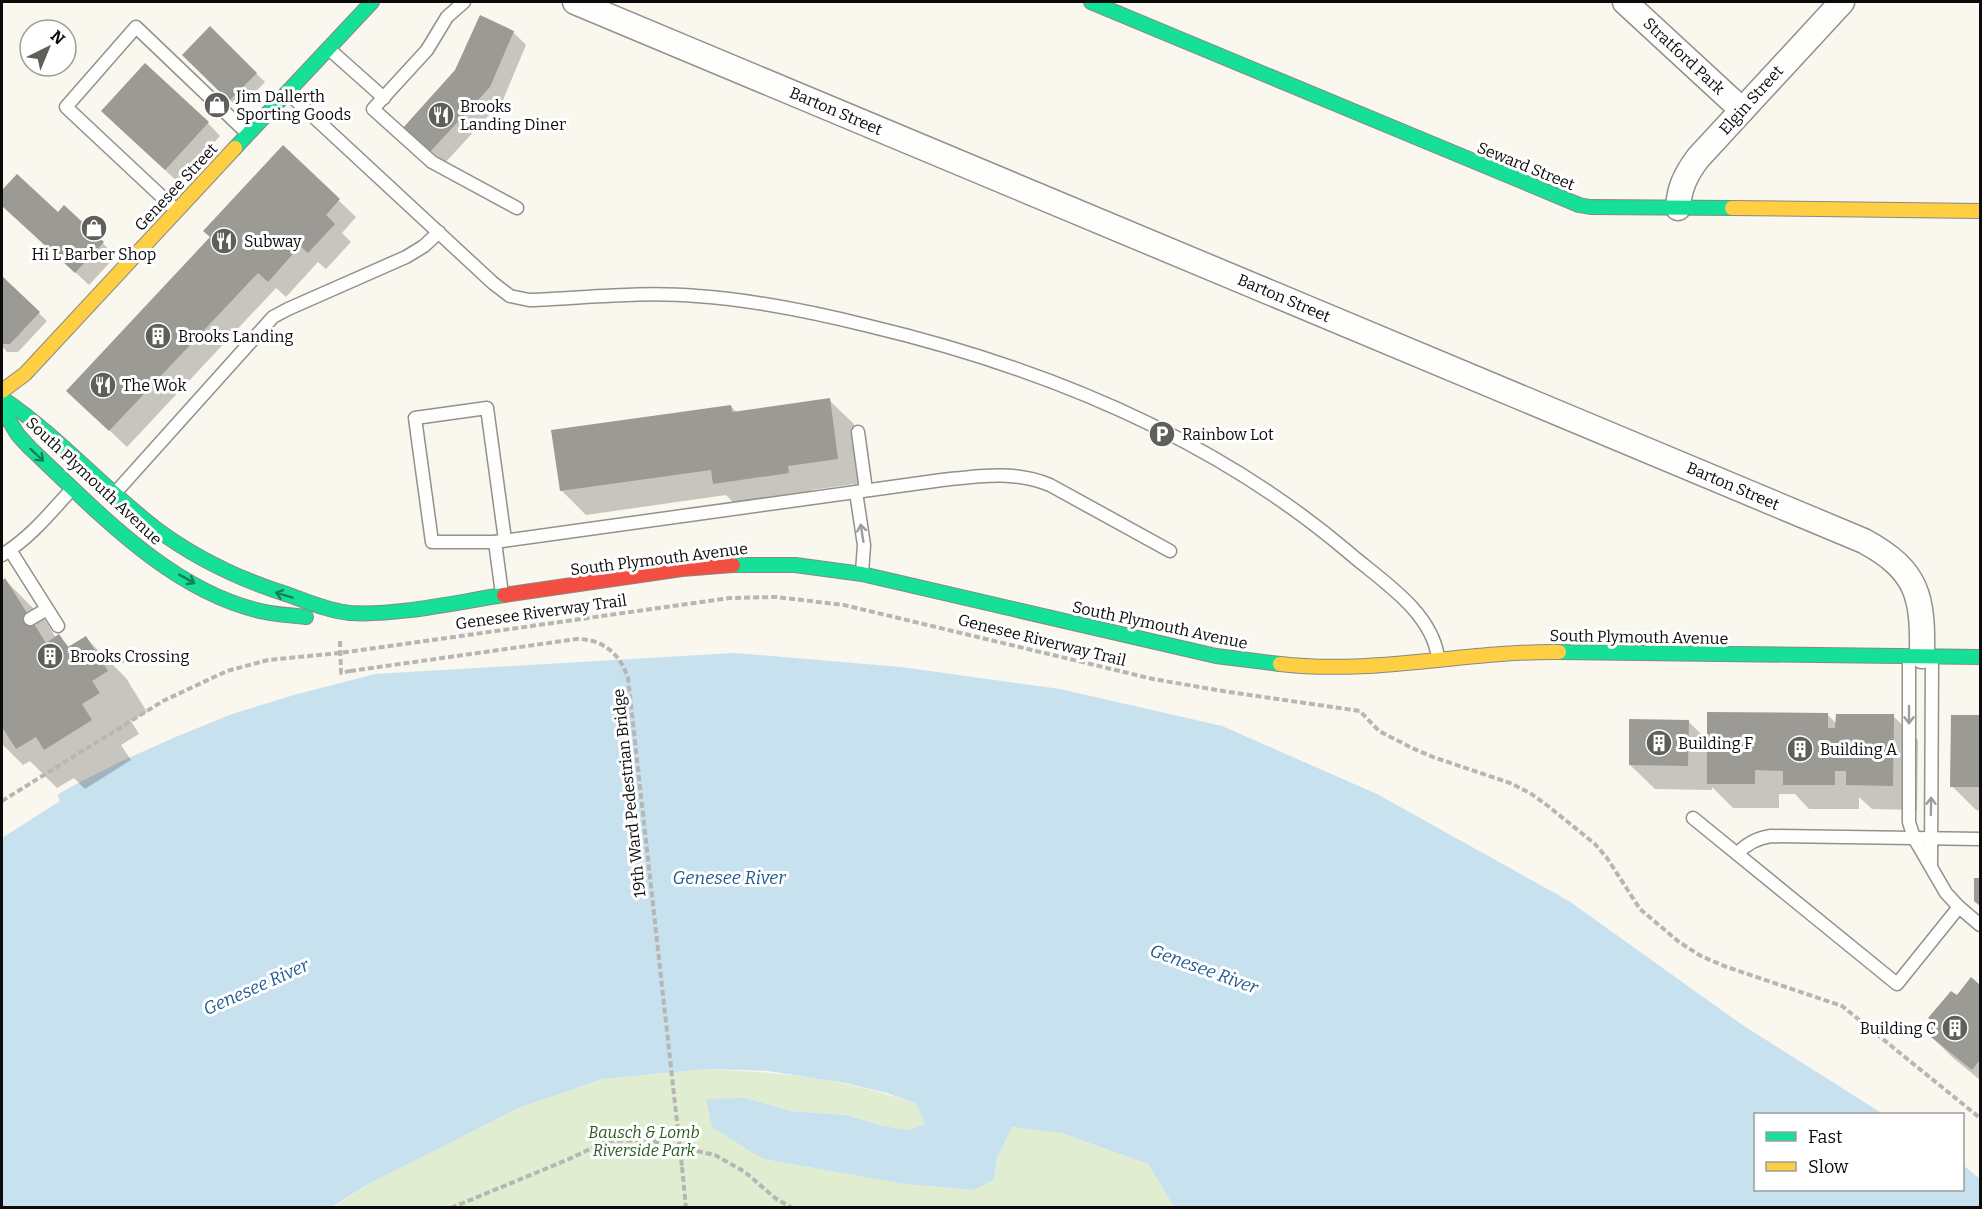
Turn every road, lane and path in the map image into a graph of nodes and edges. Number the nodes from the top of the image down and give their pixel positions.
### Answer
1 (372, 2) edge
2 (464, 2) edge
3 (575, 2) edge
4 (1091, 2) edge
5 (1625, 2) edge
6 (1842, 2) edge
7 (328, 48) junction
8 (287, 92) junction
9 (384, 98) junction
10 (1742, 110) junction
11 (248, 134) junction
12 (517, 208) dead end
13 (1678, 208) junction
14 (177, 211) junction
15 (1980, 211) edge
16 (439, 232) junction
17 (2, 391) edge
18 (2, 398) edge
19 (2, 409) edge
20 (858, 432) dead end
21 (73, 488) junction
22 (861, 491) junction
23 (115, 493) junction
24 (500, 541) junction
25 (1170, 551) dead end
26 (6, 553) edge
27 (862, 574) junction
28 (502, 595) junction
29 (47, 609) junction
30 (340, 612) junction
31 (30, 619) dead end
32 (58, 626) dead end
33 (340, 634) dead end
34 (340, 653) junction
35 (1921, 656) junction
36 (148, 657) dead end
37 (1980, 657) edge
38 (1438, 658) junction
39 (103, 664) dead end
40 (2, 801) edge
41 (1693, 818) dead end
42 (1914, 838) junction
43 (1931, 838) junction
44 (1980, 839) edge
45 (1737, 854) junction
46 (1931, 864) junction
47 (1959, 907) junction
48 (1980, 925) edge
49 (1980, 1118) edge
50 (451, 1208) edge
51 (686, 1208) edge
52 (792, 1208) edge

1 - 7 main road, Genesee Street
2 - 9 lane
3 - 35 street, Barton Street
4 - 13 main road, Seward Street
5 - 10 street, Stratford Park
6 - 10 street, Elgin Street
7 - 8 main road, Genesee Street
7 - 9 lane
8 - 11 main road, Genesee Street
8 - 16 lane
9 - 12 lane
10 - 13 street, Elgin Street
11 - 14 main road, Genesee Street
11 - 14 lane
13 - 15 main road, Seward Street
14 - 17 main road, Genesee Street
16 - 23 lane
16 - 38 lane
18 - 23 main road, South Plymouth Avenue
19 -> 21 main road, South Plymouth Avenue
20 - 22 lane
21 - 26 lane
21 -> 30 main road, South Plymouth Avenue
22 - 24 lane
22 - 25 lane
27 -> 22 lane
30 -> 23 main road, South Plymouth Avenue
24 - 24 lane
24 - 28 lane
26 - 29 lane
27 - 28 main road, South Plymouth Avenue
27 - 38 main road, South Plymouth Avenue
28 - 30 main road, South Plymouth Avenue
29 - 31 lane
29 - 32 lane
33 - 34 path
34 - 40 path, Genesee Riverway Trail
34 - 49 path, Genesee Riverway Trail
34 - 51 path, 19th Ward Pedestrian Bridge, bridge
35 - 37 main road, South Plymouth Avenue
35 - 38 main road, South Plymouth Avenue
35 -> 42 lane
43 -> 35 lane
36 - 39 path
41 - 45 lane
42 - 43 lane
42 - 45 lane
42 - 46 lane
43 - 44 lane
43 - 46 lane
45 - 47 lane
46 - 47 lane
47 - 48 lane
50 - 52 path

